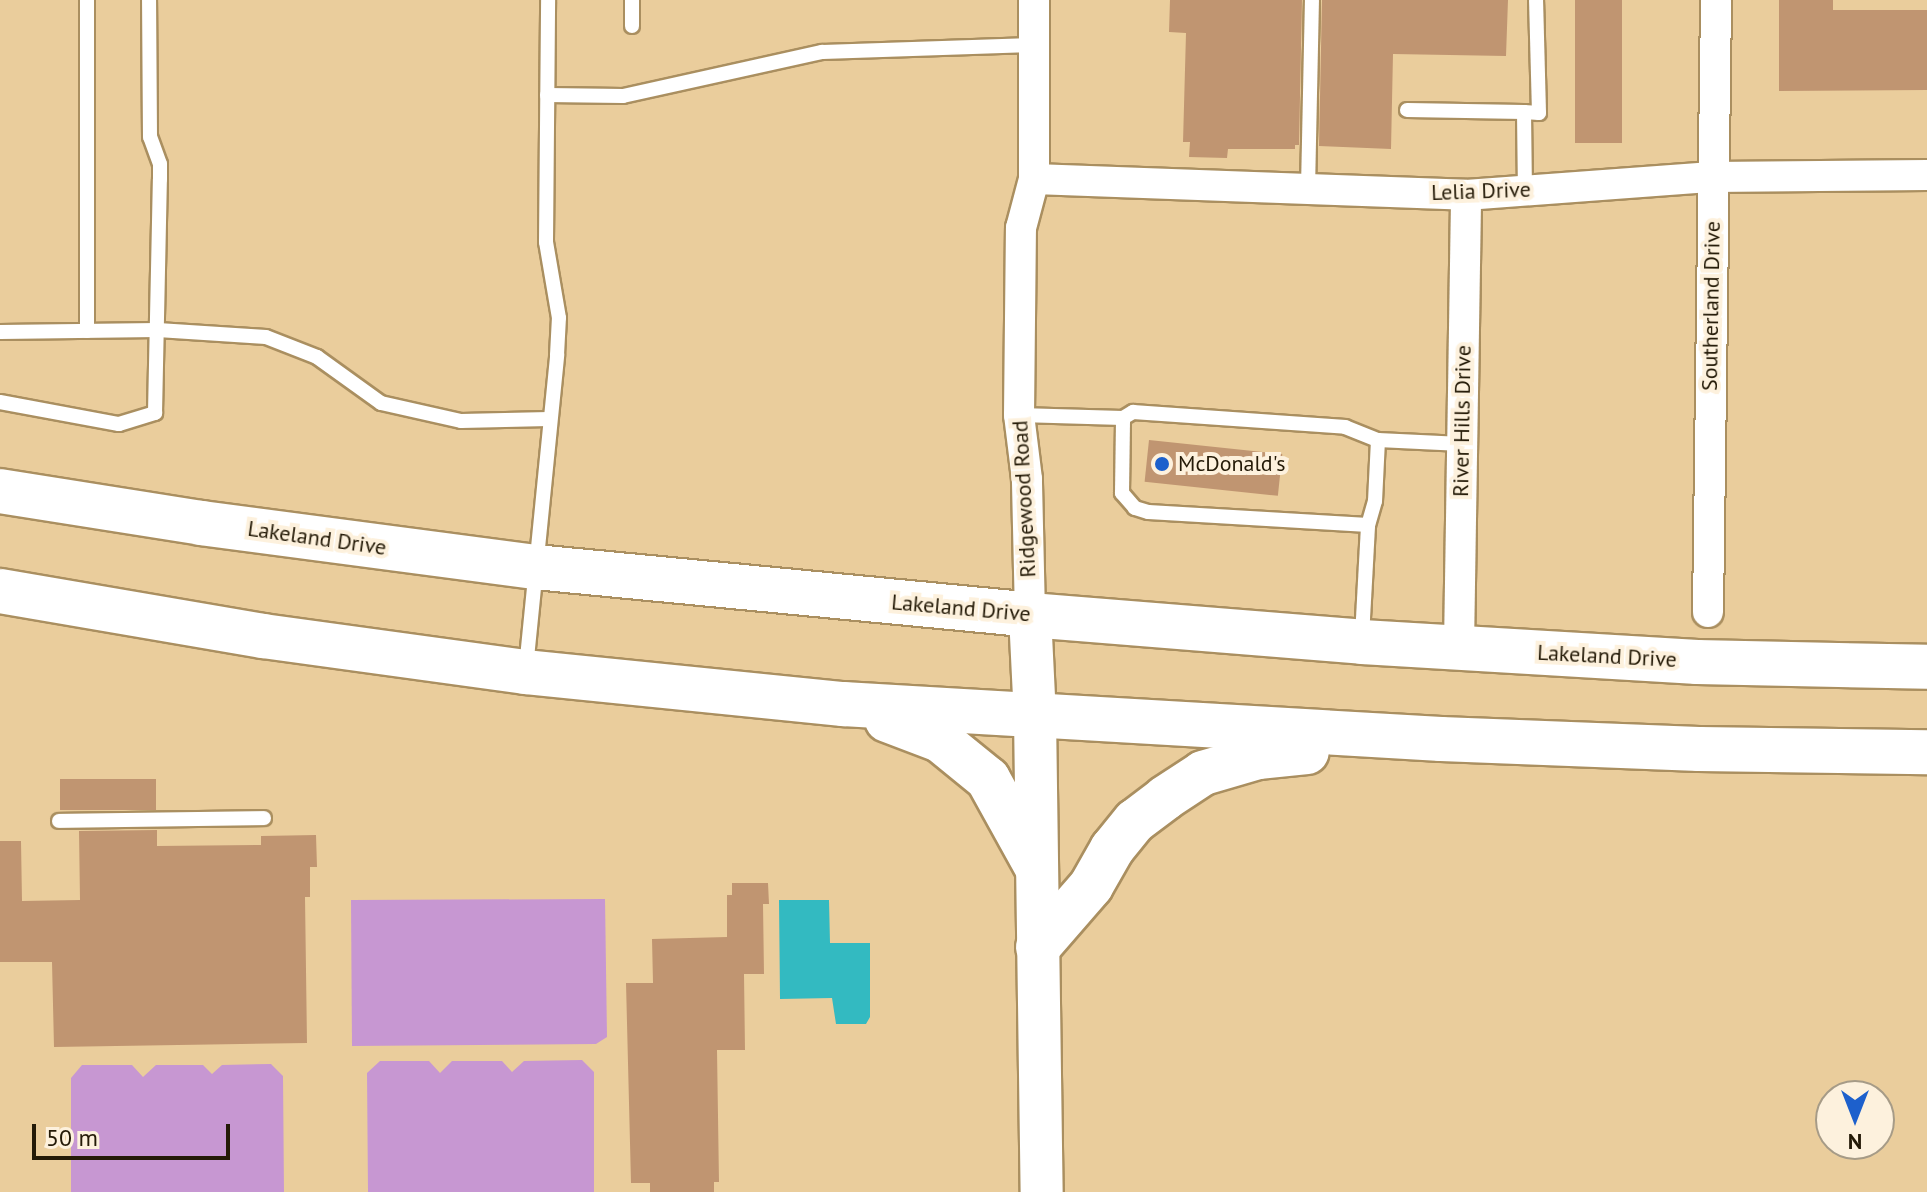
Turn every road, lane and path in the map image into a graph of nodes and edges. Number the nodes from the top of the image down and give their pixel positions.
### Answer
1 (87, 0) edge
2 (149, 0) edge
3 (548, 0) edge
4 (632, 0) edge
5 (1034, 0) edge
6 (1312, 0) edge
7 (1536, 0) edge
8 (1716, 0) edge
9 (632, 26) dead end
10 (1033, 45) junction
11 (547, 95) junction
12 (1407, 110) dead end
13 (1524, 112) junction
14 (1927, 175) edge
15 (1712, 177) junction
16 (1034, 179) junction
17 (1308, 189) junction
18 (1525, 190) junction
19 (1466, 195) junction
20 (158, 330) junction
21 (87, 331) junction
22 (0, 332) edge
23 (0, 402) edge
24 (1019, 415) junction
25 (1123, 418) junction
26 (549, 419) junction
27 (1378, 440) junction
28 (1462, 444) junction
29 (0, 491) edge
30 (1368, 525) junction
31 (535, 567) junction
32 (0, 591) edge
33 (1708, 612) dead end
34 (1030, 615) junction
35 (1362, 642) junction
36 (1459, 647) junction
37 (1927, 667) edge
38 (526, 672) junction
39 (843, 704) junction
40 (1035, 716) junction
41 (1441, 739) junction
42 (1927, 752) edge
43 (264, 818) dead end
44 (59, 821) dead end
45 (1036, 866) junction
46 (1038, 947) junction
47 (1042, 1192) edge

1 - 21 lane
2 - 20 lane
3 - 11 lane
4 - 9 lane
5 - 10 street, Ridgewood Road
6 - 17 lane
7 - 13 lane
8 - 15 street, Southerland Drive
10 - 11 lane
10 - 16 street, Ridgewood Road
11 - 26 lane
12 - 13 lane
13 - 18 lane
14 - 15 street, Lelia Drive
15 - 18 street, Lelia Drive
15 - 33 street, Southerland Drive
16 - 17 street, Lelia Drive
16 - 24 street, Ridgewood Road
17 - 19 street, Lelia Drive
18 - 19 street, Lelia Drive
19 - 28 street, River Hills Drive
20 - 21 lane
20 - 23 lane
20 - 26 lane
21 - 22 lane
24 - 25 lane
24 - 34 street, Ridgewood Road
25 - 27 lane
25 - 30 lane
26 - 31 lane
27 - 28 lane
27 - 30 lane
28 - 36 street, River Hills Drive
29 - 31 highway, Lakeland Drive
30 - 35 lane
31 - 34 highway, Lakeland Drive
31 - 38 lane
32 - 38 highway
34 - 35 highway, Lakeland Drive
34 - 40 street, Ridgewood Road
35 - 36 highway, Lakeland Drive
36 - 37 highway, Lakeland Drive
38 - 39 highway
39 - 40 highway
39 - 45 highway
40 - 41 highway
40 - 45 street, Ridgewood Road
41 - 42 highway
41 - 46 highway
43 - 44 lane
45 - 46 street, Ridgewood Road
46 - 47 street, Ridgewood Road

